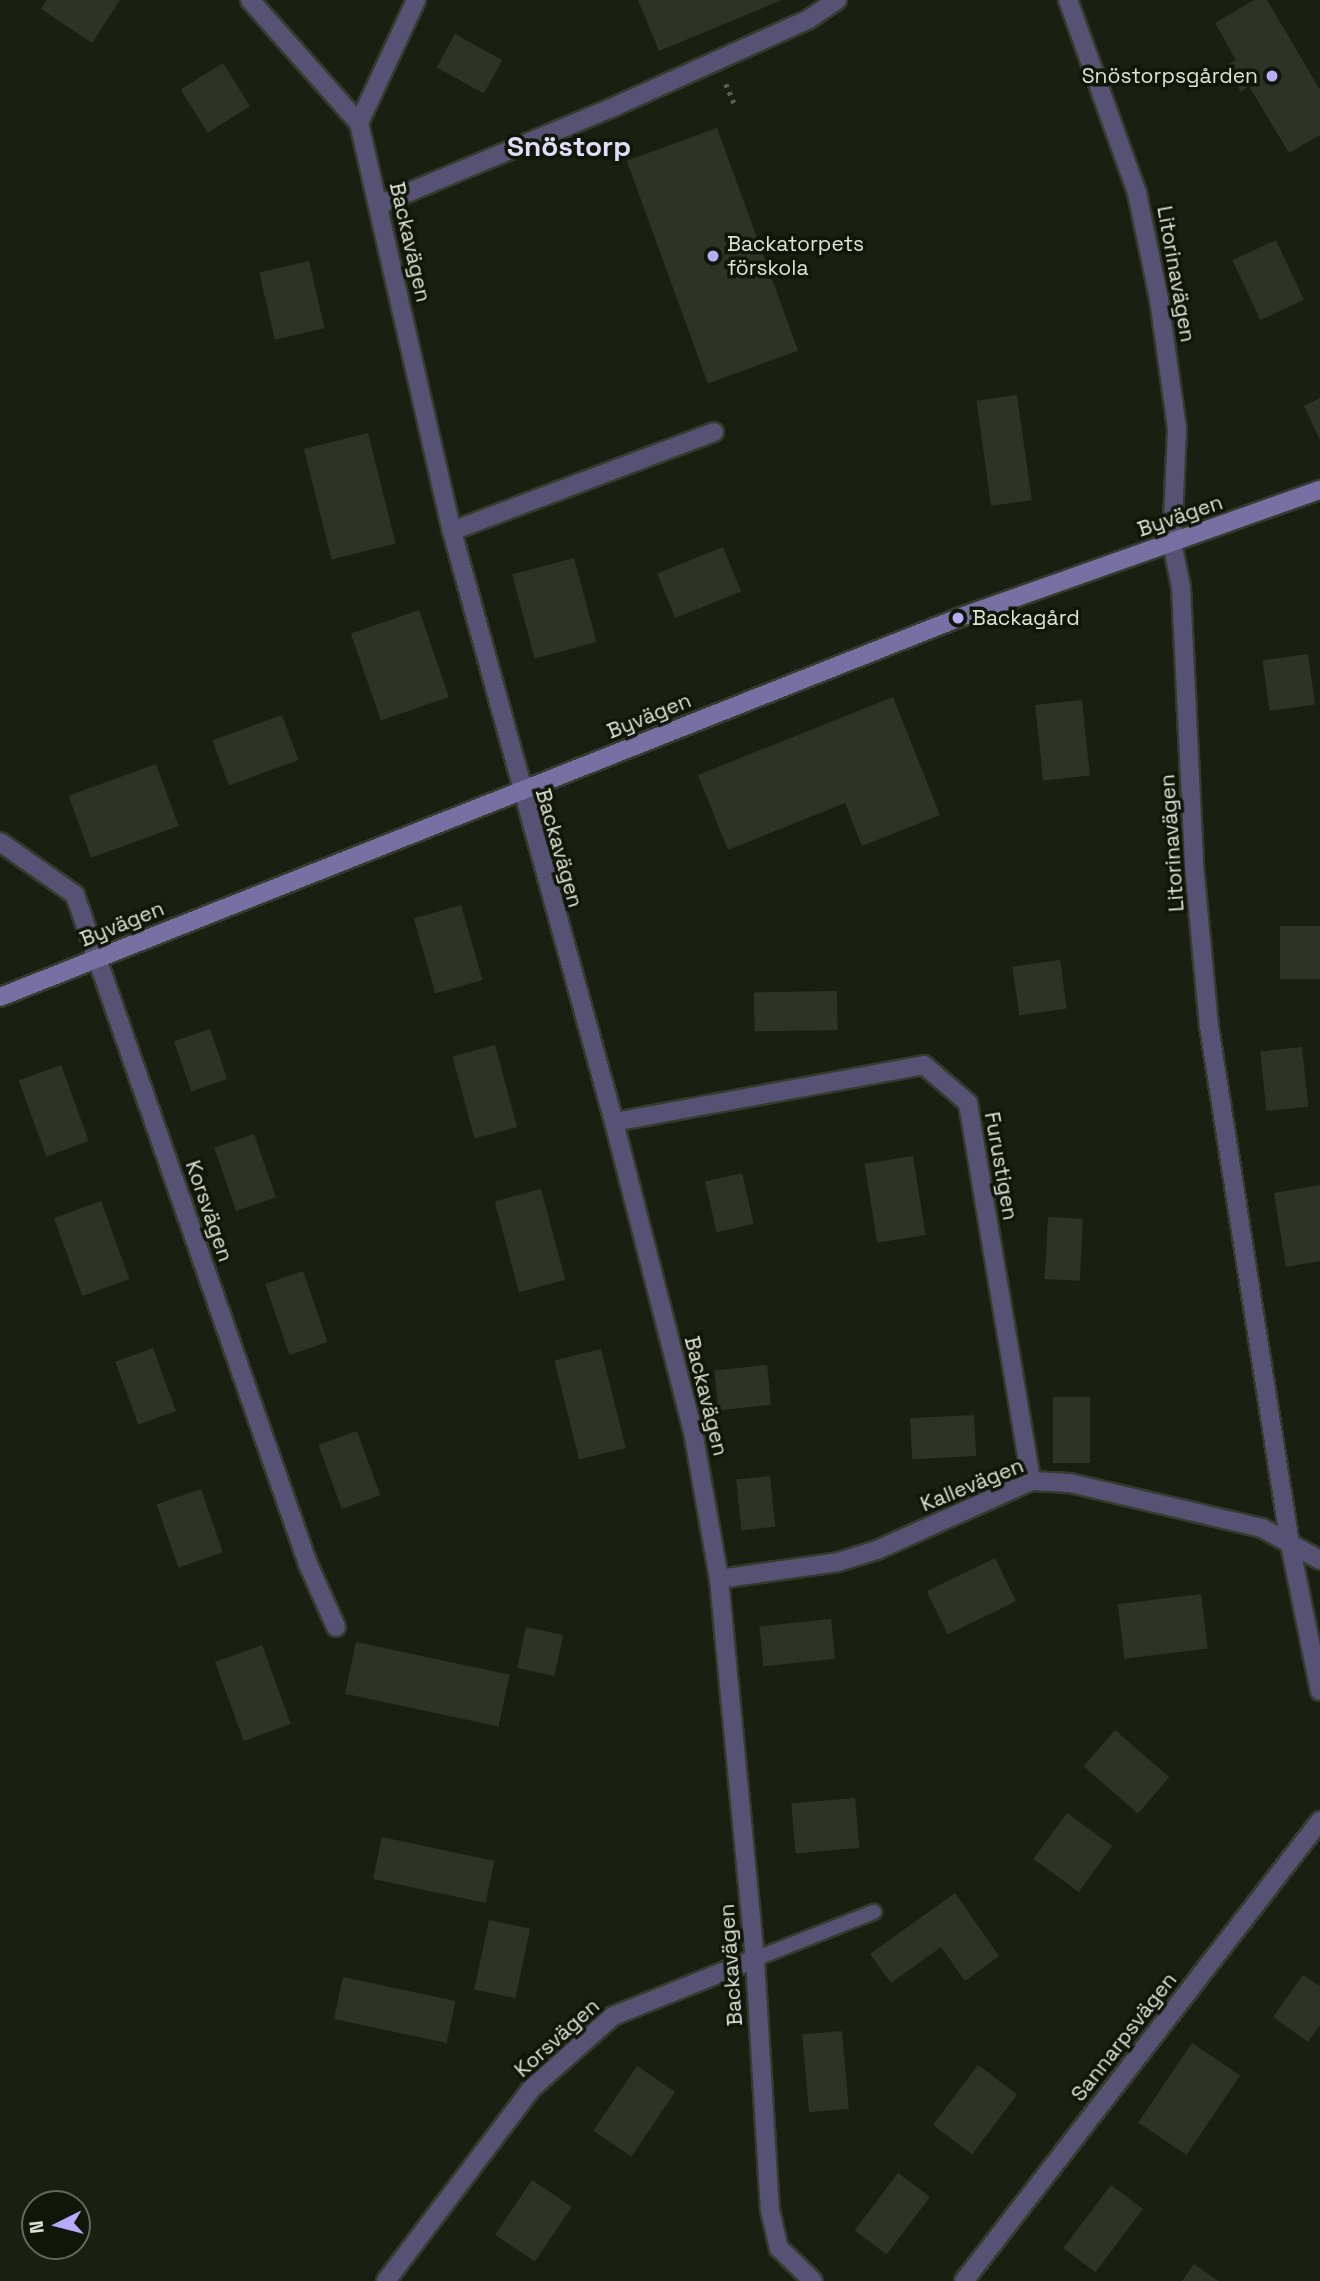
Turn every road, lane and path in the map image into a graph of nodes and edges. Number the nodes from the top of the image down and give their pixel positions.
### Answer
1 (250, 0) edge
2 (416, 0) edge
3 (837, 0) edge
4 (1068, 0) edge
5 (359, 123) junction
6 (378, 205) junction
7 (714, 432) dead end
8 (1320, 490) edge
9 (452, 531) junction
10 (1172, 543) junction
11 (520, 792) junction
12 (0, 842) edge
13 (97, 958) junction
14 (0, 998) edge
15 (614, 1122) junction
16 (1031, 1481) junction
17 (1290, 1544) junction
18 (1320, 1560) edge
19 (719, 1579) junction
20 (336, 1627) dead end
21 (1320, 1690) edge
22 (1320, 1821) edge
23 (874, 1912) dead end
24 (755, 1959) junction
25 (386, 2281) edge
26 (813, 2281) edge
27 (964, 2281) edge

1 - 5 street, Backavägen
2 - 5 street
3 - 6 street
4 - 10 street, Litorinavägen
5 - 6 street, Backavägen
6 - 9 street, Backavägen
7 - 9 street
8 - 10 street, Byvägen
9 - 11 street, Backavägen
10 - 11 street, Byvägen
10 - 17 street, Litorinavägen
11 - 13 street, Byvägen
11 - 15 street, Backavägen
12 - 13 street, Korsvägen
13 - 14 street, Byvägen
13 - 20 street, Korsvägen
15 - 16 street, Furustigen
15 - 19 street, Backavägen
16 - 17 street, Kallevägen
16 - 19 street, Kallevägen
17 - 18 street, Kallevägen
17 - 21 street, Litorinavägen
19 - 24 street, Backavägen
22 - 27 street, Sannarpsvägen
23 - 24 lane
24 - 25 street, Korsvägen
24 - 26 street, Backavägen

